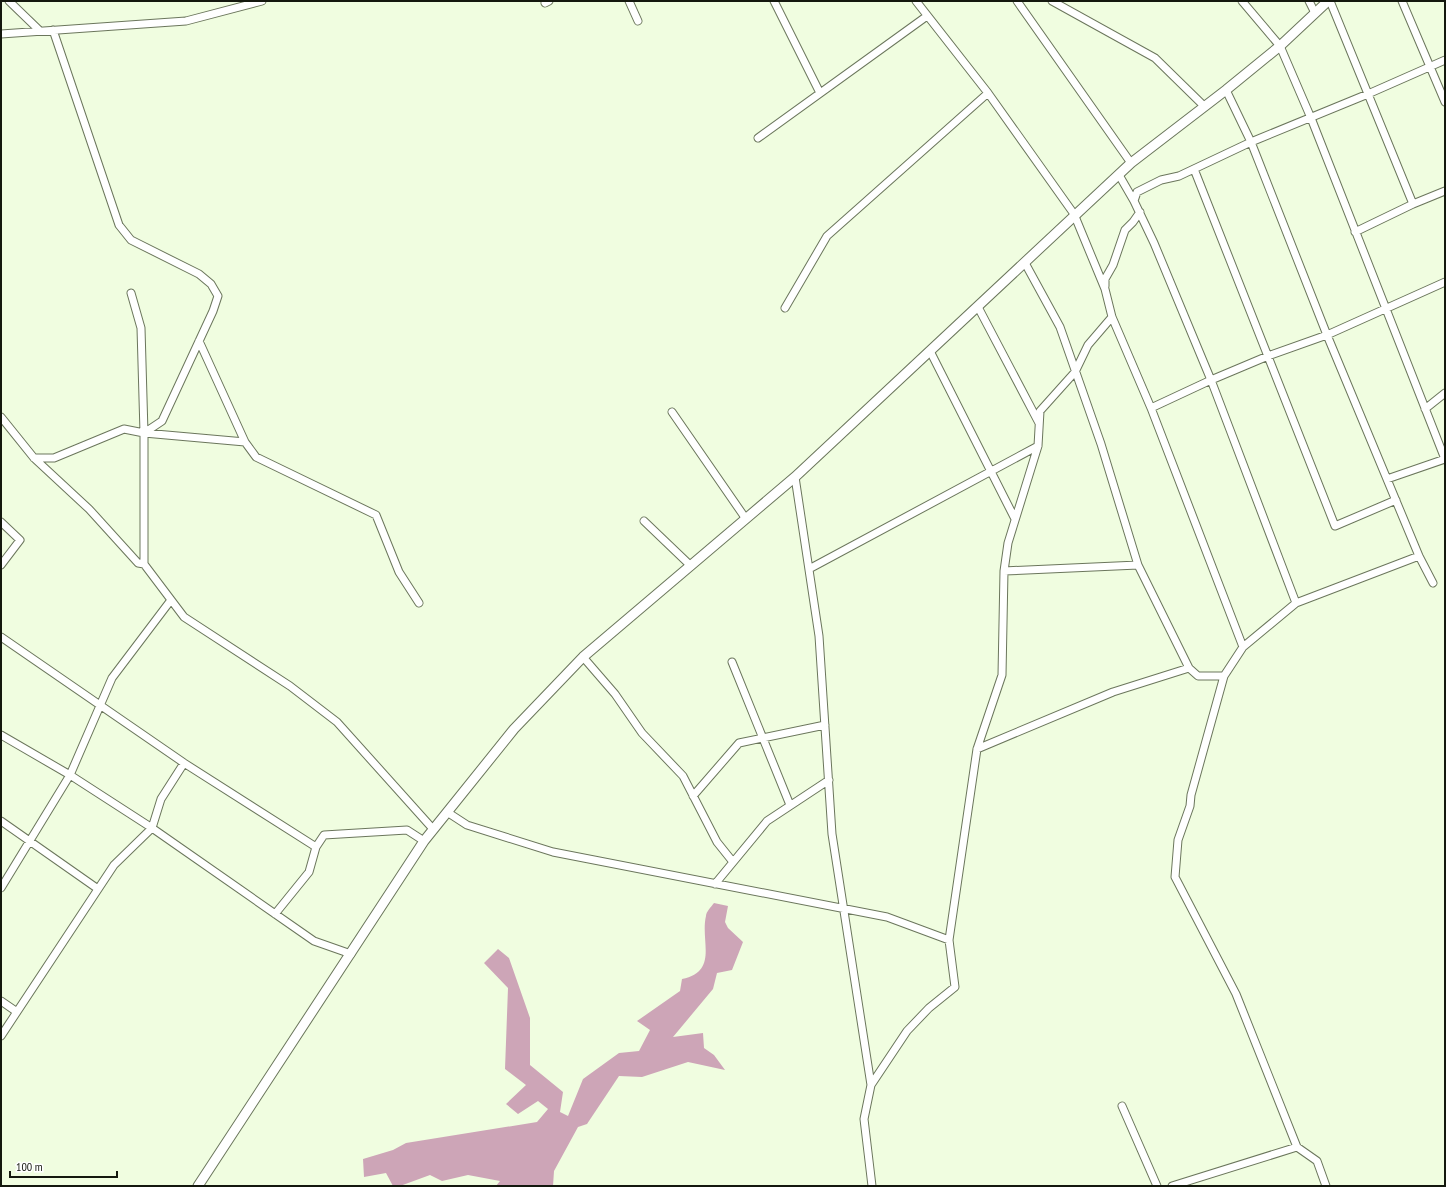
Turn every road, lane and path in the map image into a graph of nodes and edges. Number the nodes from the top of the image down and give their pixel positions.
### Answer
1 (9, 1) edge
2 (262, 1) edge
3 (629, 1) edge
4 (774, 1) edge
5 (916, 1) edge
6 (1017, 1) edge
7 (1052, 1) edge
8 (1242, 1) edge
9 (1309, 1) edge
10 (1329, 1) edge
11 (1402, 1) edge
12 (1315, 13) junction
13 (927, 16) junction
14 (638, 21) dead end
15 (39, 30) junction
16 (53, 30) junction
17 (1, 34) edge
18 (1280, 46) junction
19 (1445, 60) edge
20 (1430, 66) junction
21 (1226, 90) junction
22 (820, 93) junction
23 (988, 93) junction
24 (1368, 94) junction
25 (1445, 102) edge
26 (1204, 106) junction
27 (1311, 118) junction
28 (758, 138) dead end
29 (1251, 142) junction
30 (1131, 163) junction
31 (1194, 169) junction
32 (1119, 175) junction
33 (1445, 191) edge
34 (1134, 201) junction
35 (1413, 204) junction
36 (1140, 212) junction
37 (1074, 214) junction
38 (1355, 232) junction
39 (1025, 263) junction
40 (1445, 282) edge
41 (1106, 289) junction
42 (131, 293) dead end
43 (978, 307) junction
44 (785, 308) dead end
45 (1385, 309) junction
46 (1112, 317) junction
47 (1327, 335) junction
48 (199, 341) junction
49 (930, 351) junction
50 (1268, 356) junction
51 (1076, 372) junction
52 (1211, 380) junction
53 (1445, 393) edge
54 (1151, 408) junction
55 (1425, 409) junction
56 (672, 412) dead end
57 (1, 417) edge
58 (1039, 424) junction
59 (144, 433) junction
60 (245, 442) junction
61 (1038, 446) junction
62 (34, 458) junction
63 (990, 472) junction
64 (795, 477) junction
65 (1387, 479) junction
66 (1396, 500) junction
67 (746, 519) junction
68 (1015, 520) junction
69 (644, 521) dead end
70 (1, 522) edge
71 (1419, 556) junction
72 (144, 564) junction
73 (1, 565) edge
74 (1138, 565) junction
75 (691, 566) junction
76 (809, 570) junction
77 (1004, 571) junction
78 (1433, 583) dead end
79 (172, 600) junction
80 (419, 603) dead end
81 (1296, 603) junction
82 (1, 637) edge
83 (1243, 647) junction
84 (583, 657) junction
85 (732, 662) dead end
86 (1189, 668) junction
87 (1224, 676) junction
88 (100, 705) junction
89 (825, 725) junction
90 (1, 735) edge
91 (764, 738) junction
92 (977, 749) junction
93 (184, 764) junction
94 (70, 775) junction
95 (829, 780) junction
96 (694, 796) junction
97 (790, 806) junction
98 (447, 812) junction
99 (1, 821) edge
100 (152, 828) junction
101 (433, 829) junction
102 (29, 841) junction
103 (424, 841) junction
104 (316, 846) junction
105 (732, 862) junction
106 (715, 884) junction
107 (1, 888) edge
108 (98, 889) junction
109 (844, 909) junction
110 (275, 914) junction
111 (949, 940) junction
112 (351, 954) junction
113 (1, 1001) edge
114 (17, 1012) junction
115 (1, 1036) edge
116 (871, 1085) junction
117 (1122, 1106) dead end
118 (1297, 1147) junction
119 (198, 1186) edge
120 (872, 1186) edge
121 (1156, 1186) edge
122 (1172, 1186) edge
123 (1326, 1186) edge

1 - 15 street
2 - 16 street
3 - 14 street
4 - 22 street
5 - 13 street
6 - 30 street
7 - 26 street
8 - 18 street
9 - 12 street
10 - 12 street
10 - 24 street
11 - 20 street
12 - 18 street
13 - 22 street
13 - 23 street
15 - 16 street
15 - 17 street
16 - 48 street
18 - 21 street
18 - 27 street
19 - 20 street
20 - 24 street
20 - 25 street
21 - 26 street
21 - 29 street
22 - 28 street
23 - 37 street
23 - 44 street
24 - 27 street
24 - 35 street
26 - 30 street
27 - 29 street
27 - 38 street
29 - 31 street
29 - 47 street
30 - 32 street
31 - 34 street
31 - 50 street
32 - 34 street
32 - 37 street
33 - 35 street
34 - 36 street
35 - 38 street
36 - 41 street
36 - 52 street
37 - 39 street
37 - 41 street
38 - 45 street
39 - 43 street
39 - 51 street
40 - 45 street
41 - 46 street
42 - 59 street
43 - 49 street
43 - 58 street
45 - 47 street
45 - 55 street
46 - 51 street
46 - 54 street
47 - 50 street
47 - 65 street
48 - 59 street
48 - 60 street
49 - 63 street
49 - 64 street
50 - 52 street
50 - 66 street
51 - 58 street
51 - 74 street
52 - 54 street
52 - 81 street
53 - 55 street
54 - 83 street
55 - 65 street
56 - 67 street
57 - 62 street
58 - 61 street
59 - 60 street
59 - 62 street
59 - 72 street
60 - 80 street
61 - 63 street
61 - 68 street
62 - 72 street
63 - 68 street
63 - 76 street
64 - 67 street
64 - 76 street
65 - 66 street
66 - 71 street
67 - 75 street
68 - 77 street
69 - 75 street
70 - 73 street
71 - 78 street
71 - 81 street
72 - 79 street
74 - 77 street
74 - 86 street
75 - 84 street
76 - 89 street
77 - 92 street
79 - 88 street
79 - 101 street
81 - 83 street
82 - 88 street
83 - 87 street
84 - 96 street
84 - 98 street
85 - 91 street
86 - 87 street
86 - 92 street
87 - 118 street
88 - 93 street
88 - 94 street
89 - 91 street
89 - 95 street
90 - 94 street
91 - 96 street
91 - 97 street
92 - 111 street
93 - 100 street
93 - 104 street
94 - 100 street
94 - 102 street
95 - 97 street
95 - 109 street
96 - 105 street
97 - 105 street
98 - 101 street
98 - 106 street
99 - 102 street
100 - 108 street
100 - 110 street
101 - 103 street
102 - 107 street
102 - 108 street
103 - 104 street
103 - 112 street
104 - 110 street
105 - 106 street
106 - 109 street
108 - 114 street
109 - 111 street
109 - 116 street
110 - 112 street
111 - 116 street
112 - 119 street
113 - 114 street
114 - 115 street
116 - 120 street
117 - 121 street
118 - 122 street
118 - 123 street

